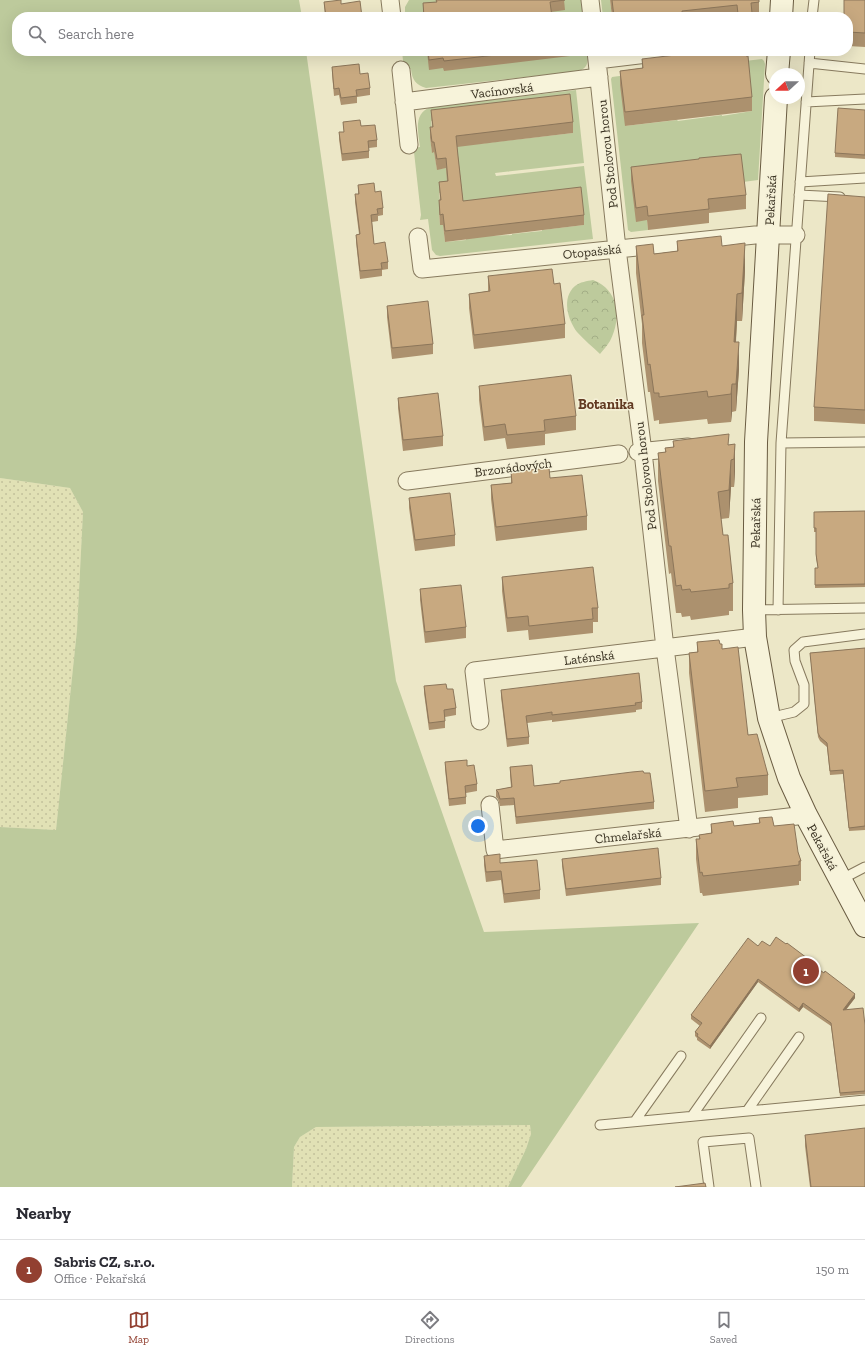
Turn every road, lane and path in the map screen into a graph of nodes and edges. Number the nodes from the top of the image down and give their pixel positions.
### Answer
1 (390, 0) edge
2 (590, 0) edge
3 (782, 0) edge
4 (814, 0) edge
5 (391, 12) edge
6 (591, 12) edge
7 (781, 12) edge
8 (813, 12) edge
9 (596, 56) edge
10 (779, 56) edge
11 (810, 56) edge
12 (809, 63) junction
13 (778, 68) edge
14 (865, 69) edge
15 (401, 70) dead end
16 (599, 77) junction
17 (865, 99) edge
18 (404, 102) junction
19 (806, 102) junction
20 (776, 104) edge
21 (409, 145) dead end
22 (865, 178) edge
23 (800, 182) junction
24 (799, 195) junction
25 (850, 198) edge
26 (768, 234) junction
27 (796, 235) junction
28 (418, 237) dead end
29 (617, 249) junction
30 (865, 442) edge
31 (781, 443) junction
32 (703, 446) edge
33 (641, 452) junction
34 (619, 454) dead end
35 (406, 481) dead end
36 (865, 608) edge
37 (754, 610) junction
38 (778, 610) junction
39 (865, 634) edge
40 (755, 637) junction
41 (665, 648) junction
42 (769, 718) junction
43 (480, 721) dead end
44 (490, 804) dead end
45 (806, 815) junction
46 (689, 828) junction
47 (865, 867) edge
48 (840, 880) junction
49 (865, 926) edge
50 (761, 1018) dead end
51 (799, 1037) dead end
52 (681, 1056) dead end
53 (865, 1100) edge
54 (747, 1111) junction
55 (692, 1116) junction
56 (635, 1121) junction
57 (600, 1125) dead end
58 (709, 1187) edge
59 (756, 1187) edge

1 - 5 street
2 - 6 street
3 - 7 street
4 - 8 lane
9 - 16 street, Pod Stolovou horou
10 - 13 street
11 - 12 lane, Pekařská
12 - 14 lane
12 - 19 lane, Pekařská
15 - 18 street
16 - 18 street, Vacínovská
16 - 29 street, Pod Stolovou horou
17 - 19 lane
18 - 21 street
19 - 23 lane, Pekařská
20 - 26 street, Pekařská
22 - 23 lane
23 - 24 lane, Pekařská
24 - 25 lane
24 - 27 lane, Pekařská
26 - 27 street, Otopašská
26 - 29 street, Otopašská
26 - 37 street, Pekařská
27 - 31 lane, Pekařská
28 - 29 street, Otopašská
29 - 33 street, Pod Stolovou horou
30 - 31 lane
31 - 38 lane, Pekařská
32 - 33 street
33 - 41 street, Pod Stolovou horou
34 - 35 street, Brzorádových
36 - 38 lane
37 - 38 lane
37 - 40 street, Pekařská
39 - 42 lane
40 - 41 street, Laténská
40 - 42 street, Pekařská
41 - 43 street, Laténská
41 - 46 street, Pod Stolovou horou
42 - 45 street, Pekařská
44 - 46 street, Chmelařská
45 - 46 street, Chmelařská
45 - 48 street, Pekařská
47 - 48 lane
48 - 49 street, Pekařská
50 - 55 lane
51 - 54 lane
52 - 56 lane
53 - 54 lane
54 - 55 lane
55 - 56 lane
56 - 57 lane
58 - 59 lane

